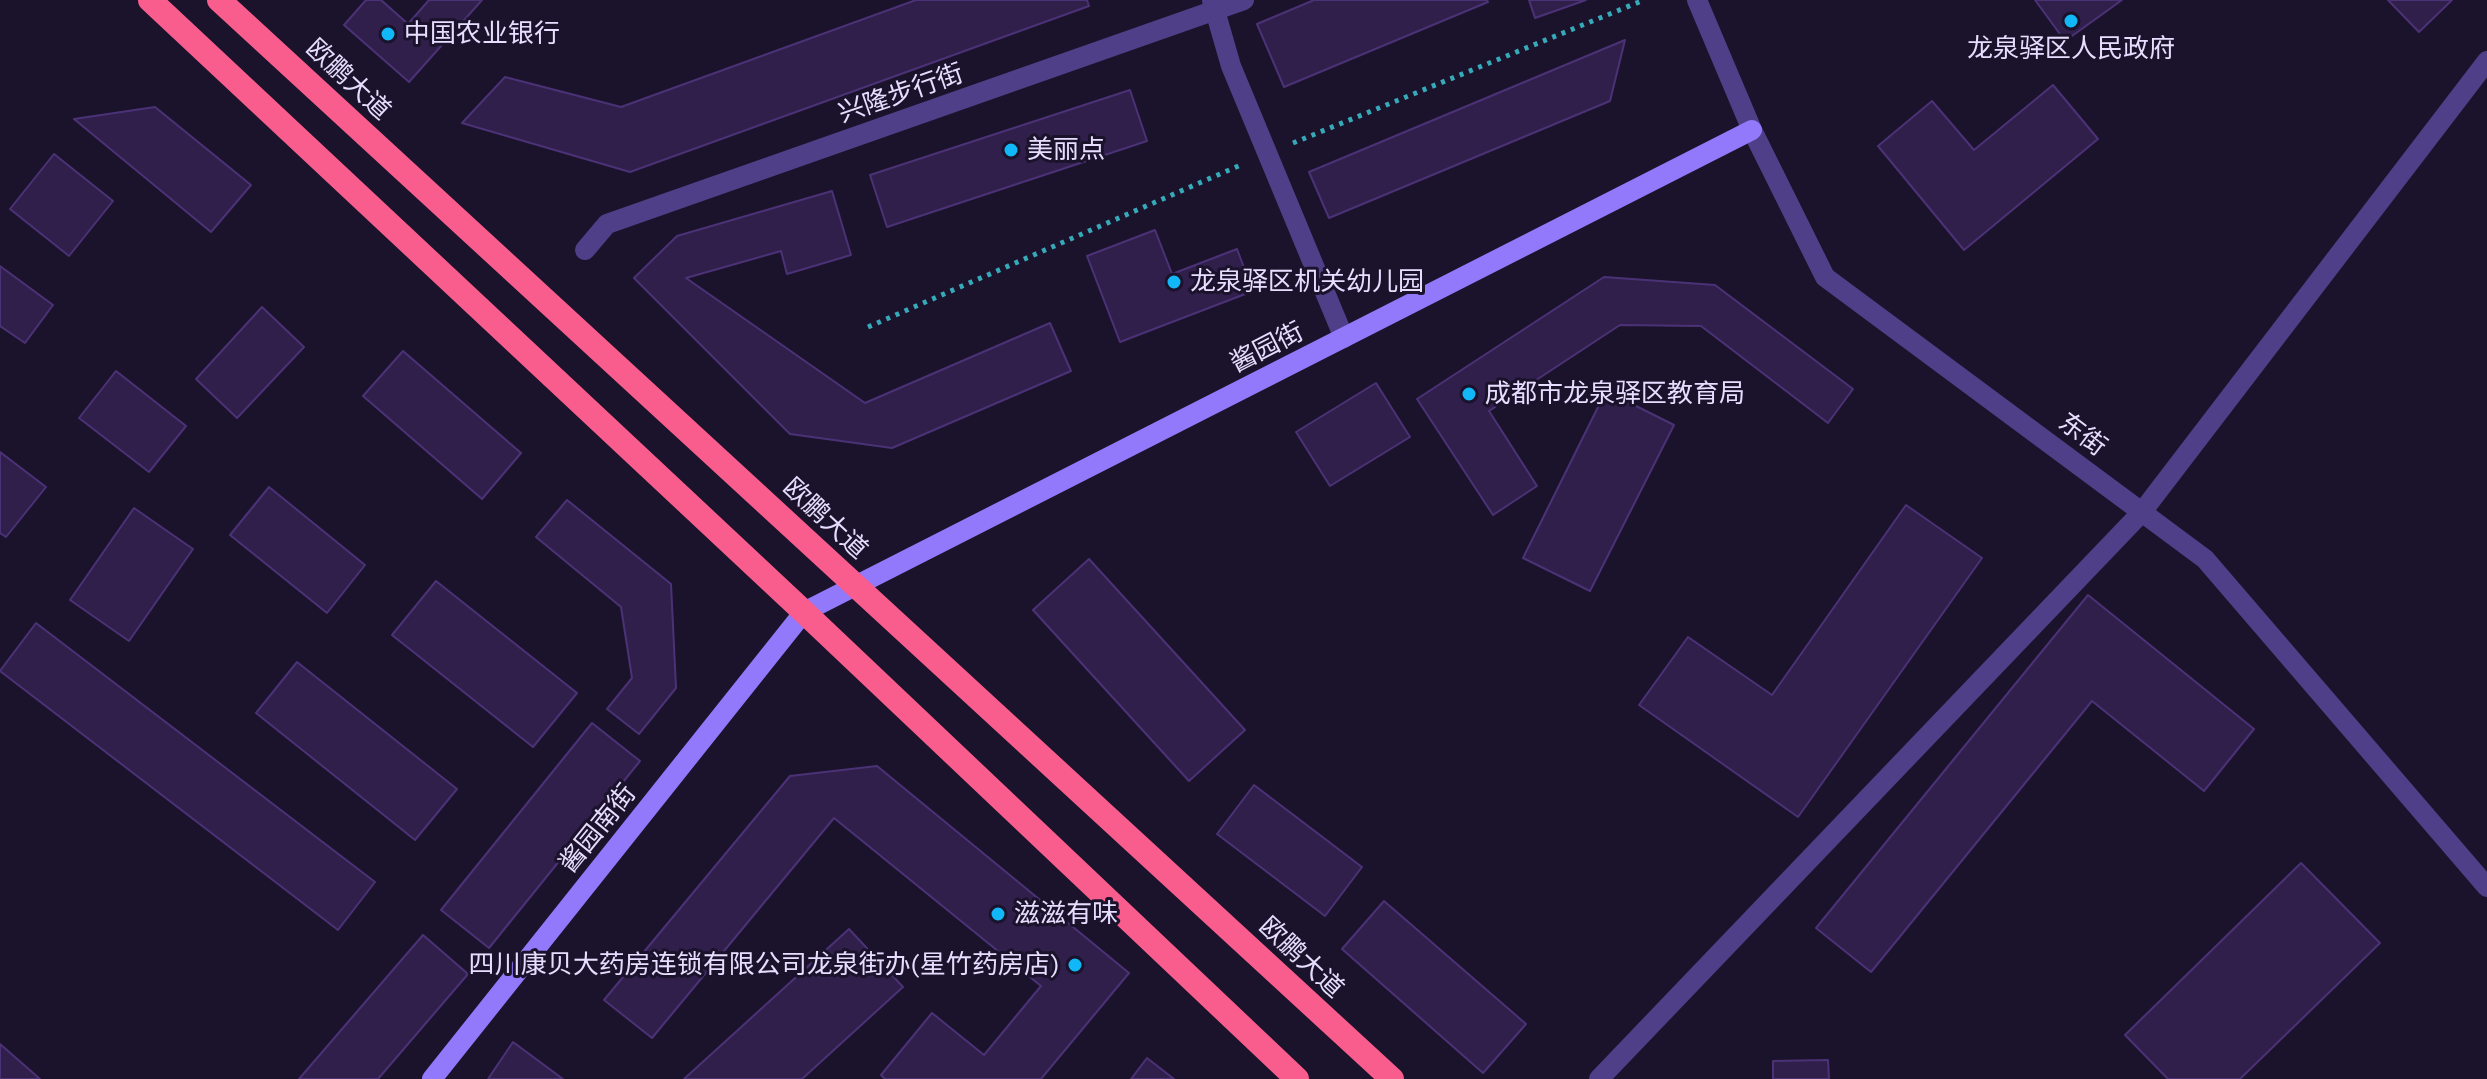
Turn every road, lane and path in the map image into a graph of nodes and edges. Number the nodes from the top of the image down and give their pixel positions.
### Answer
1 (150, 0) edge
2 (219, 0) edge
3 (1244, 0) edge
4 (1697, 0) edge
5 (1214, 6) edge
6 (2487, 61) edge
7 (1752, 130) junction
8 (585, 250) dead end
9 (1344, 338) junction
10 (2142, 512) junction
11 (855, 586) junction
12 (804, 612) junction
13 (2487, 887) edge
14 (432, 1079) edge
15 (1297, 1079) edge
16 (1392, 1079) edge
17 (1599, 1079) edge

1 - 12 highway
2 - 11 highway, 欧鹏大道
3 - 5 street, 兴隆步行街
4 - 7 street, 东街
5 - 8 street, 兴隆步行街
5 - 9 street
6 - 10 street
7 - 9 street, 酱园街
7 - 10 street, 东街
9 - 11 street, 酱园街
10 - 13 street, 东街
10 - 17 street
11 - 12 street, 酱园街
11 - 16 highway, 欧鹏大道
12 - 14 street, 酱园南街
12 - 15 highway

